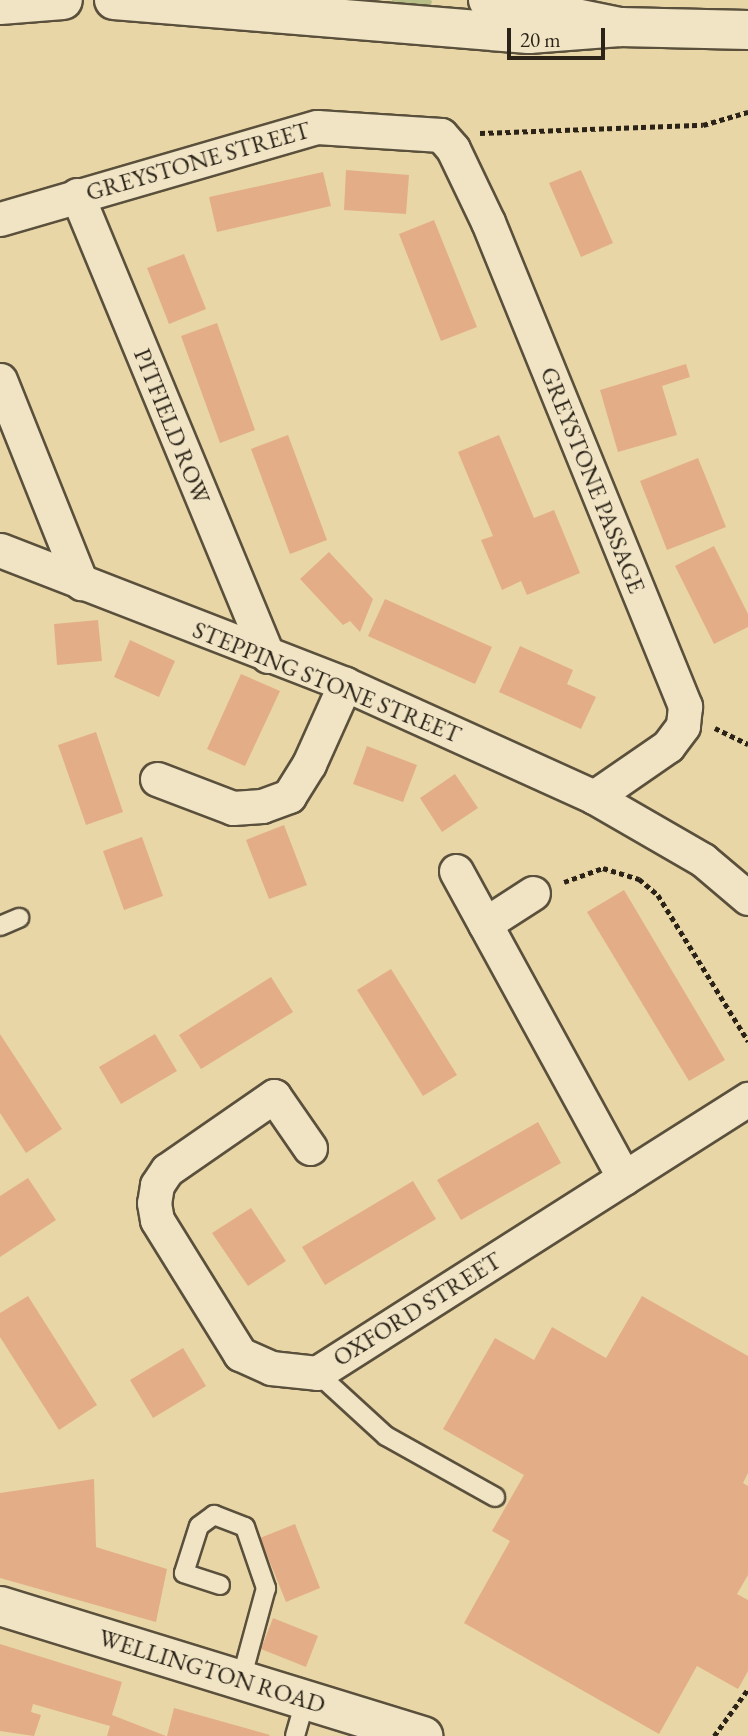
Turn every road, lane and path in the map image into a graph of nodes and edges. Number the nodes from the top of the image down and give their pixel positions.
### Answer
1 (63, 0) edge
2 (114, 0) edge
3 (488, 0) edge
4 (0, 5) edge
5 (620, 27) junction
6 (748, 30) edge
7 (748, 112) edge
8 (441, 135) junction
9 (77, 195) junction
10 (0, 219) edge
11 (0, 380) edge
12 (0, 550) edge
13 (81, 583) junction
14 (268, 656) junction
15 (345, 684) junction
16 (157, 779) dead end
17 (594, 797) junction
18 (456, 871) dead end
19 (533, 893) joint
20 (748, 898) edge
21 (19, 918) dead end
22 (485, 924) junction
23 (0, 926) edge
24 (748, 1041) edge
25 (748, 1099) edge
26 (310, 1148) dead end
27 (624, 1178) junction
28 (317, 1373) junction
29 (495, 1497) dead end
30 (220, 1585) dead end
31 (0, 1606) edge
32 (241, 1680) junction
33 (748, 1689) edge
34 (305, 1700) junction
35 (295, 1736) edge
36 (423, 1736) edge
37 (714, 1736) edge

1 - 4 main road
2 - 5 main road
3 - 5 main road
5 - 6 main road
7 - 8 path
8 - 9 street, GREYSTONE STREET
8 - 17 street, GREYSTONE PASSAGE
9 - 10 street, GREYSTONE STREET
9 - 14 street, PITFIELD ROW
11 - 13 street
12 - 13 street, STEPPING STONE STREET
13 - 14 street, STEPPING STONE STREET
14 - 15 street, STEPPING STONE STREET
15 - 16 street
15 - 17 street, STEPPING STONE STREET
17 - 20 street, STEPPING STONE STREET
18 - 22 street
19 - 22 street
19 - 24 path
21 - 23 lane
22 - 27 street
25 - 27 street, OXFORD STREET
26 - 28 street, OXFORD STREET
27 - 28 street, OXFORD STREET
28 - 29 lane
30 - 32 lane
31 - 32 main road, WELLINGTON ROAD
32 - 34 main road, WELLINGTON ROAD
33 - 37 path
34 - 35 lane
34 - 36 main road, WELLINGTON ROAD

